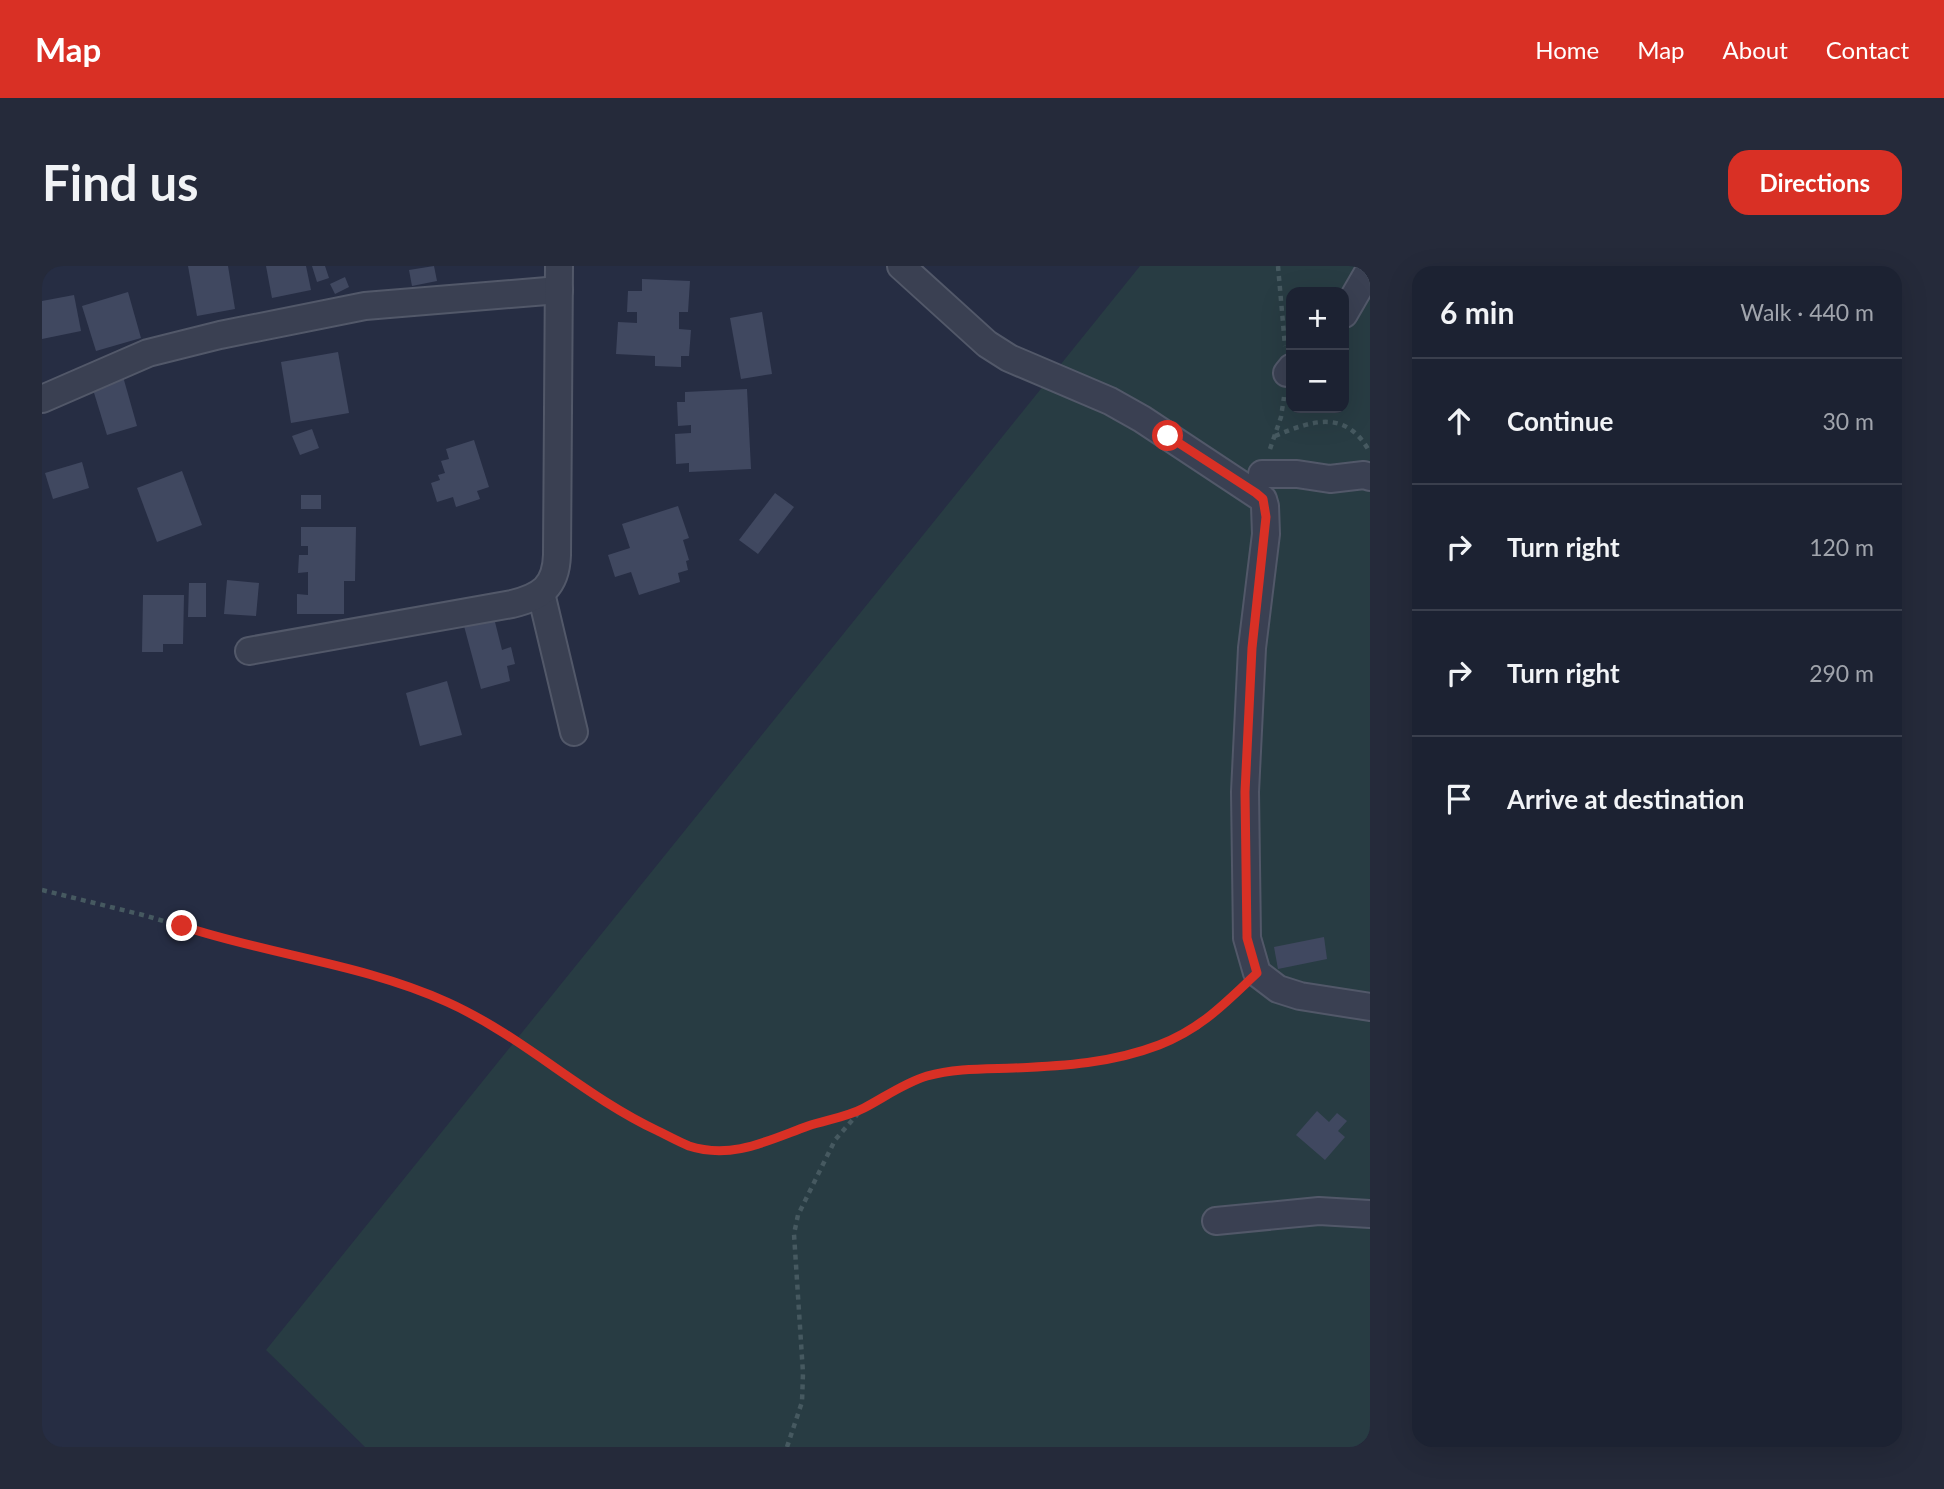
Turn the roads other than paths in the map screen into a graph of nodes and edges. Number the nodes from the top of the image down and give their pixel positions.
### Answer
1 (901, 266) edge
2 (1370, 270) edge
3 (559, 278) edge
4 (1349, 307) edge
5 (1370, 310) edge
6 (1349, 315) edge
7 (42, 399) edge
8 (1262, 474) dead end
9 (1370, 477) edge
10 (541, 593) junction
11 (249, 651) dead end
12 (574, 732) dead end
13 (1370, 1007) edge
14 (1370, 1214) edge
15 (1216, 1221) dead end

1 - 13 street
2 - 4 street
3 - 7 street
3 - 10 street
5 - 6 street
8 - 9 street
10 - 11 street
10 - 12 street
14 - 15 street

